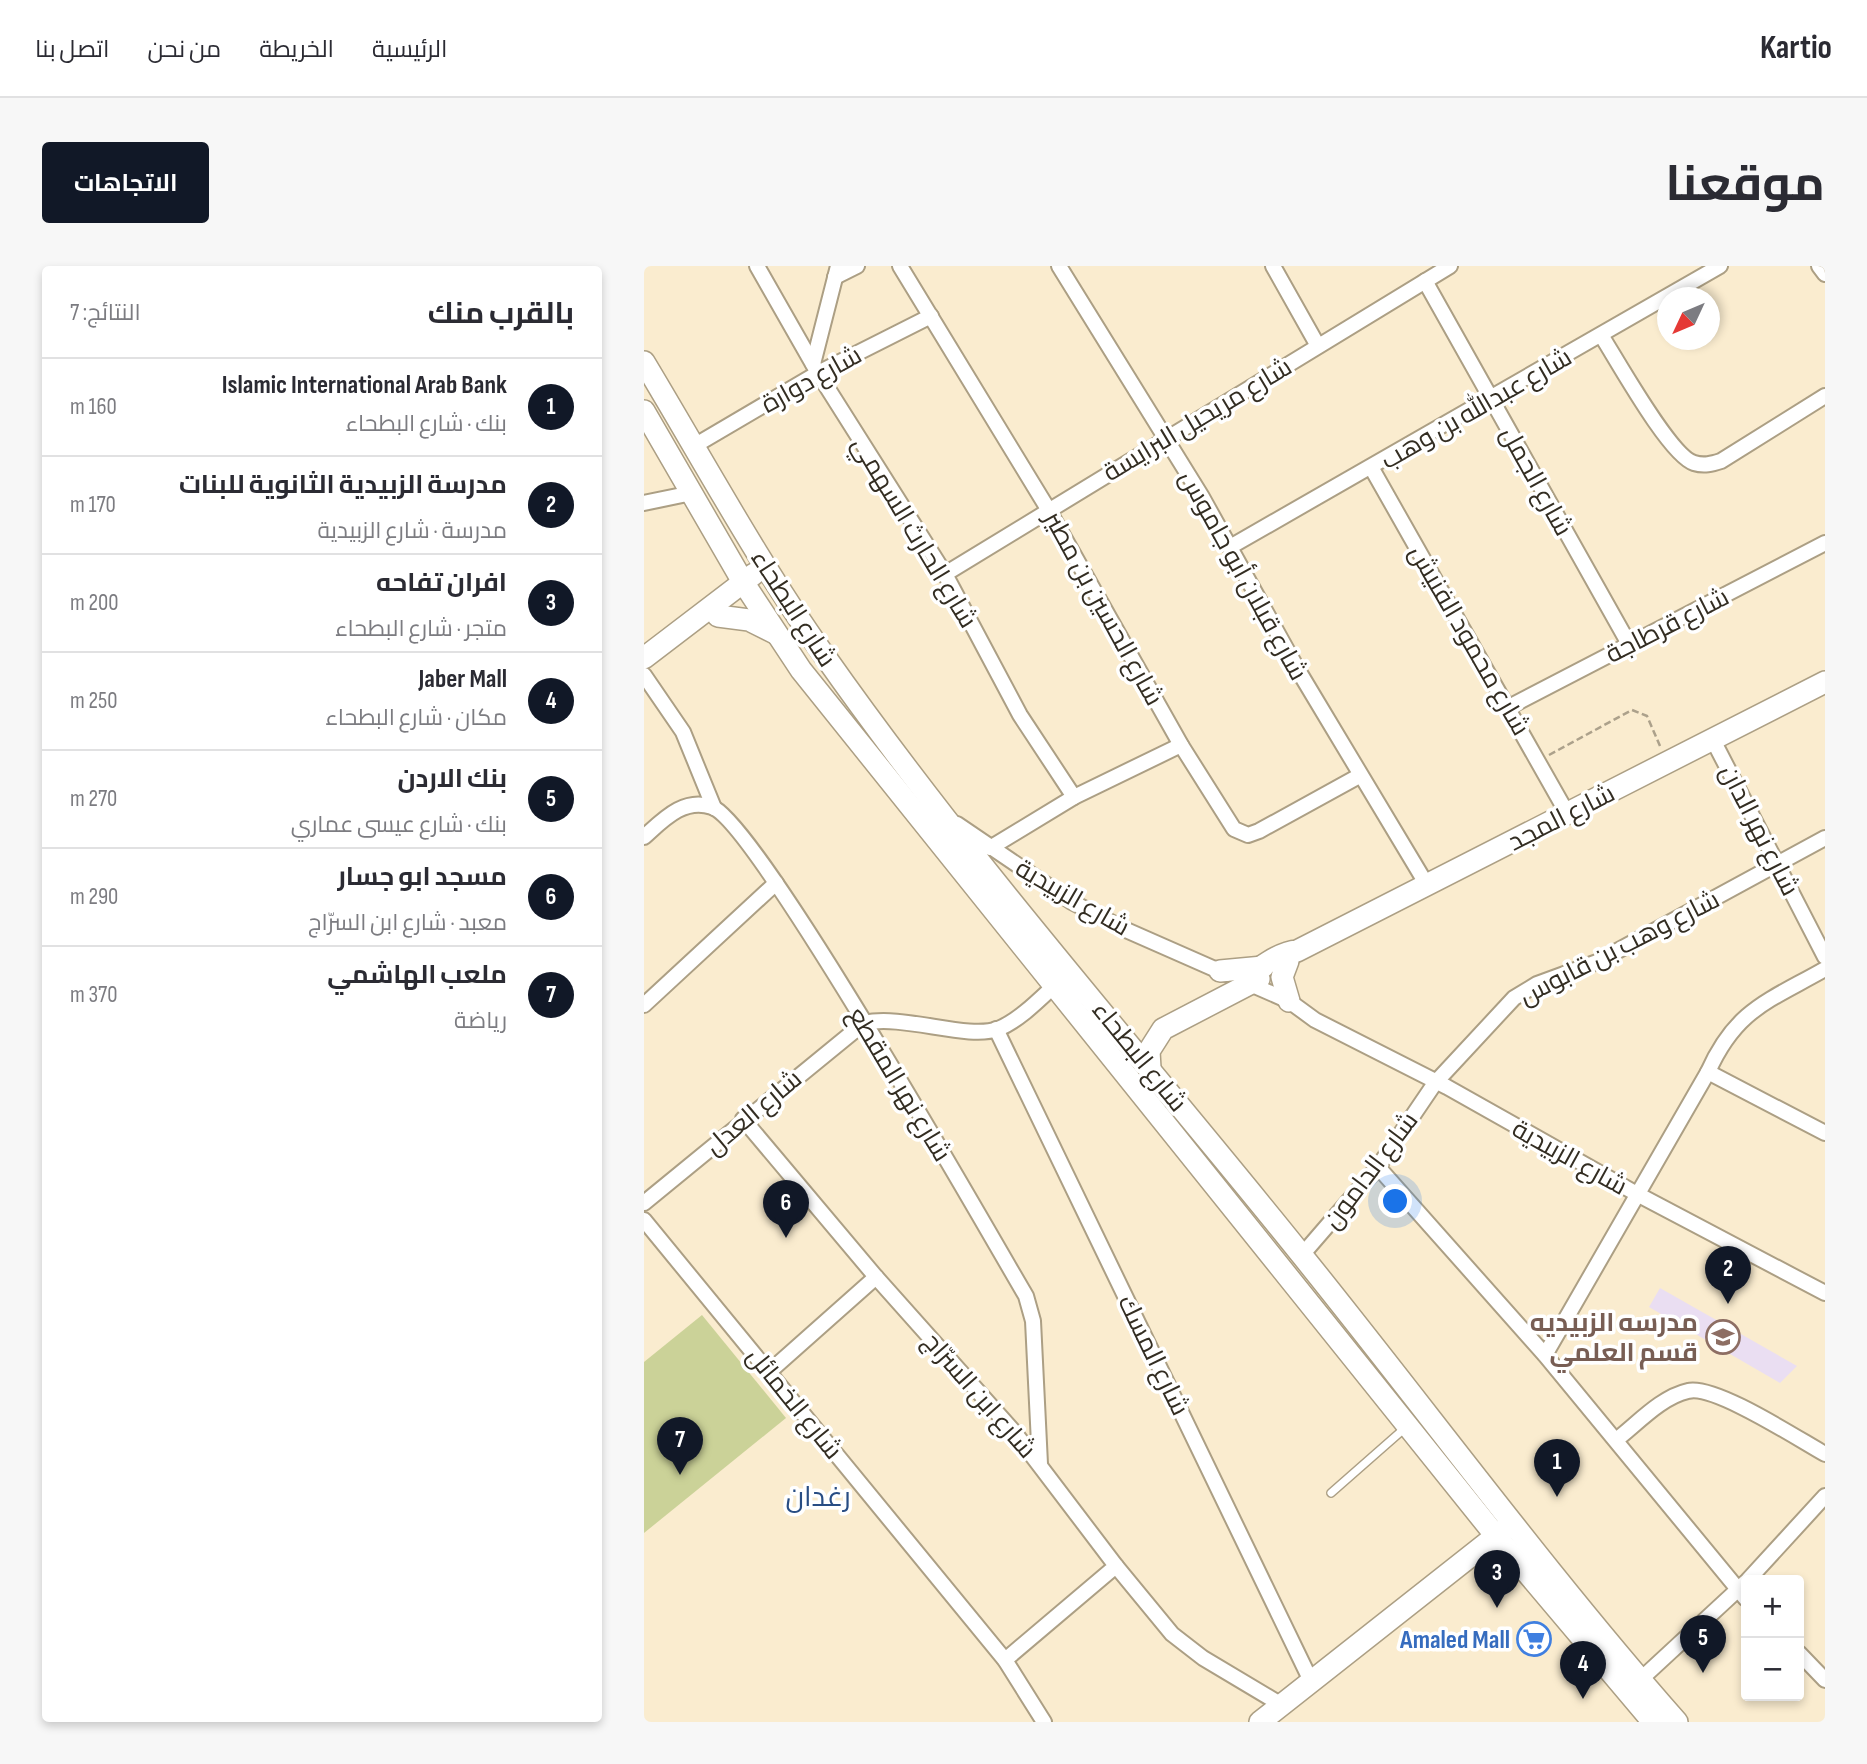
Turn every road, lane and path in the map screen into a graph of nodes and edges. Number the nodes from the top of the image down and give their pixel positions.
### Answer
1 (757, 266) edge
2 (857, 266) edge
3 (900, 266) edge
4 (1059, 266) edge
5 (1273, 266) edge
6 (1450, 266) edge
7 (1720, 266) edge
8 (1819, 266) edge
9 (836, 272) edge
10 (1825, 274) edge
11 (1425, 281) junction
12 (931, 316) junction
13 (1601, 335) junction
14 (1318, 346) junction
15 (644, 362) edge
16 (816, 368) junction
17 (1825, 396) edge
18 (1491, 399) junction
19 (644, 411) edge
20 (1165, 438) junction
21 (694, 446) junction
22 (1371, 467) junction
23 (691, 493) junction
24 (644, 503) edge
25 (1048, 509) junction
26 (1825, 543) edge
27 (1230, 547) junction
28 (768, 571) junction
29 (945, 574) junction
30 (746, 587) junction
31 (718, 616) junction
32 (695, 618) junction
33 (777, 635) junction
34 (1629, 644) junction
35 (644, 658) edge
36 (644, 676) edge
37 (1825, 682) edge
38 (1509, 707) junction
39 (1713, 740) junction
40 (1181, 745) junction
41 (1540, 760) junction
42 (1667, 762) junction
43 (1359, 776) junction
44 (1074, 797) junction
45 (714, 807) junction
46 (1567, 813) junction
47 (944, 815) junction
48 (644, 837) edge
49 (1825, 838) edge
50 (990, 848) junction
51 (1778, 864) junction
52 (776, 883) junction
53 (1427, 885) junction
54 (1292, 956) junction
55 (1825, 957) edge
56 (1264, 967) junction
57 (1825, 970) edge
58 (1220, 971) junction
59 (1247, 983) junction
60 (1054, 986) junction
61 (1289, 1002) junction
62 (644, 1005) edge
63 (1315, 1020) junction
64 (864, 1023) junction
65 (996, 1029) junction
66 (1150, 1068) junction
67 (1708, 1072) junction
68 (1435, 1083) junction
69 (743, 1119) junction
70 (1825, 1133) edge
71 (1378, 1167) junction
72 (1637, 1194) junction
73 (644, 1203) edge
74 (644, 1220) edge
75 (1302, 1255) junction
76 (1284, 1270) junction
77 (876, 1277) junction
78 (1825, 1293) edge
79 (1545, 1355) junction
80 (769, 1372) junction
81 (1409, 1426) junction
82 (1616, 1440) junction
83 (1825, 1454) edge
84 (1040, 1464) junction
85 (1331, 1493) dead end
86 (1825, 1496) edge
87 (1504, 1530) junction
88 (1116, 1566) junction
89 (1756, 1575) edge
90 (1741, 1583) edge
91 (1741, 1592) edge
92 (1804, 1658) edge
93 (1005, 1660) junction
94 (1640, 1680) junction
95 (1311, 1681) junction
96 (1825, 1681) edge
97 (1280, 1704) junction
98 (1044, 1722) edge
99 (1260, 1722) edge
100 (1653, 1722) edge
101 (1677, 1722) edge

1 - 16 street, شارع الحارث السهمي
2 - 9 street
3 - 12 street, شارع الحسين بن مطير
4 - 20 street, شارع قبلان أبو جاموس
5 - 14 street
6 - 11 street, شارع مريحيل البرايسة
7 - 13 street, شارع عبدالله بن وهب
8 - 10 street
9 - 16 street
11 - 14 street, شارع مريحيل البرايسة
11 - 18 street, شارع الجمل
12 - 16 street, شارع دوارة
12 - 25 street, شارع الحسين بن مطير
13 - 17 street
13 - 18 street, شارع عبدالله بن وهب
14 - 20 street, شارع مريحيل البرايسة
15 - 21 street, شارع البطحاء
16 - 21 street, شارع دوارة
16 - 29 street, شارع الحارث السهمي
18 - 22 street, شارع عبدالله بن وهب
18 - 34 street, شارع الجمل
19 - 23 street, شارع البطحاء
20 - 25 street, شارع مريحيل البرايسة
20 - 27 street, شارع قبلان أبو جاموس
21 - 28 street, شارع البطحاء
22 - 27 street, شارع عبدالله بن وهب
22 - 38 street, شارع محمود الفنيش
23 - 24 street
23 - 30 street, شارع البطحاء
25 - 29 street, شارع مريحيل البرايسة
25 - 40 street, شارع الحسين بن مطير
26 - 34 street, شارع قرطاجة
27 - 43 street, شارع قبلان أبو جاموس
28 - 30 street
28 - 47 street, شارع البطحاء
29 - 44 street, شارع الحارث السهمي
30 - 31 street
30 - 32 street
30 - 33 street, شارع البطحاء
31 - 32 street
31 - 33 street
32 - 35 street
33 - 60 street, شارع البطحاء
34 - 38 street, شارع قرطاجة
36 - 45 street
37 - 39 street, شارع المجد
38 - 41 street, شارع محمود الفنيش
39 - 42 street, شارع المجد
39 - 51 street, شارع نهر الدان
40 - 43 street, شارع الحسين بن مطير
40 - 44 street
41 - 42 path
41 - 46 street, شارع محمود الفنيش
42 - 46 street, شارع المجد
43 - 53 street, شارع قبلان أبو جاموس
44 - 50 street
45 - 48 street
45 - 52 street, شارع نهر المقطع
46 - 53 street, شارع المجد
47 - 50 street, شارع الزبيدية
47 - 66 street, شارع البطحاء
49 - 51 street, شارع وهب بن قابوس
50 - 58 street, شارع الزبيدية
51 - 55 street, شارع نهر الدان
51 - 68 street, شارع وهب بن قابوس
52 - 62 street
52 - 64 street, شارع نهر المقطع
53 - 54 street, شارع المجد
54 - 56 street, شارع المجد
54 - 59 street, شارع المجد
54 - 61 street
56 - 58 street
56 - 59 street, شارع المجد
57 - 67 street
58 - 59 street, شارع الزبيدية
59 - 61 street, شارع الزبيدية
59 - 63 street, شارع الزبيدية
59 - 66 street, شارع المجد
60 - 65 street
60 - 76 street, شارع البطحاء
61 - 63 street, شارع الزبيدية
63 - 68 street, شارع الزبيدية
64 - 65 street
64 - 69 street, شارع العدل
64 - 84 street, شارع نهر المقطع
65 - 95 street, شارع المسك
66 - 75 street, شارع البطحاء
67 - 70 street
67 - 72 street
68 - 71 street, شارع الدامون
68 - 72 street, شارع الزبيدية
69 - 73 street, شارع العدل
69 - 77 street, شارع ابن السرّاج
71 - 75 street, شارع الدامون
71 - 79 street
72 - 78 street, شارع الزبيدية
72 - 79 street
74 - 80 street, شارع الخمائل
75 - 76 street
75 - 87 street, شارع البطحاء
76 - 81 street, شارع البطحاء
77 - 80 street
77 - 84 street, شارع ابن السرّاج
79 - 82 street
80 - 93 street, شارع الخمائل
81 - 85 lane
81 - 87 street, شارع البطحاء
82 - 83 street
82 - 90 street
84 - 88 street, شارع ابن السرّاج
86 - 89 street
87 - 94 street, شارع البطحاء
87 - 95 street
87 - 100 street, شارع البطحاء
88 - 93 street
88 - 97 street, شارع ابن السرّاج
91 - 94 street
92 - 96 street
93 - 98 street, شارع الخمائل
94 - 101 street, شارع البطحاء
95 - 97 street
97 - 99 street

